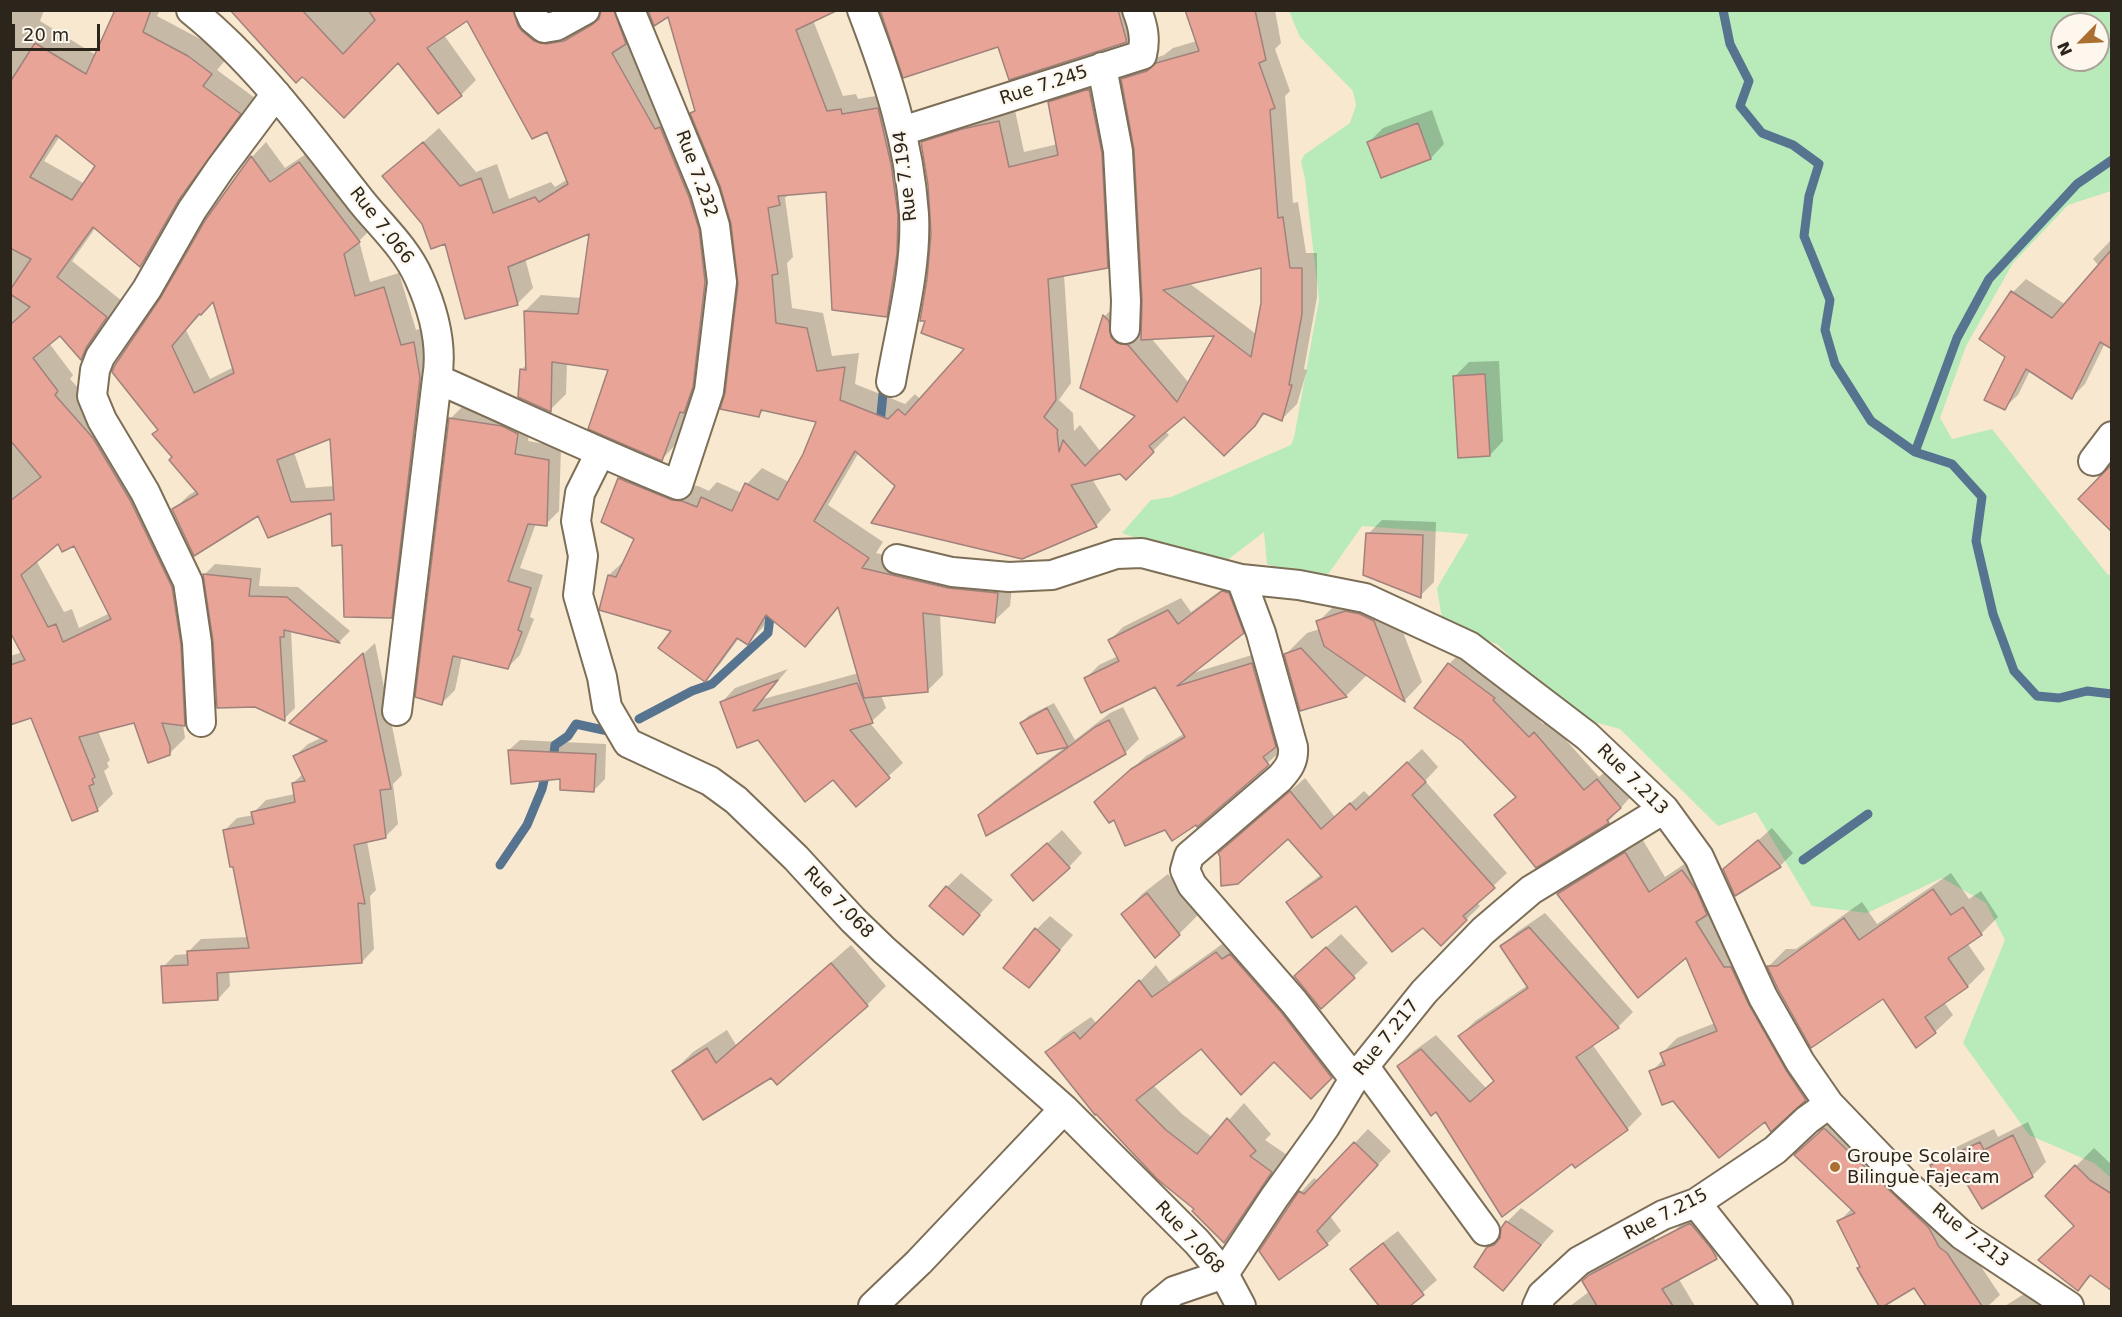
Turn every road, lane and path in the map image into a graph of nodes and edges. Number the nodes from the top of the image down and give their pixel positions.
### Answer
1 (191, 10) edge
2 (528, 10) edge
3 (585, 10) edge
4 (630, 10) edge
5 (862, 10) edge
6 (1137, 10) edge
7 (1102, 67) junction
8 (276, 94) junction
9 (902, 131) junction
10 (1125, 329) dead end
11 (437, 379) junction
12 (891, 382) dead end
13 (2112, 436) edge
14 (600, 453) junction
15 (2092, 461) dead end
16 (897, 559) dead end
17 (1241, 579) junction
18 (397, 711) dead end
19 (201, 722) dead end
20 (1664, 808) junction
21 (1359, 1073) junction
22 (1829, 1104) junction
23 (1064, 1109) junction
24 (1696, 1203) junction
25 (1485, 1232) dead end
26 (1224, 1274) junction
27 (873, 1306) edge
28 (1156, 1306) edge
29 (1241, 1306) edge
30 (1537, 1306) edge
31 (1778, 1306) edge
32 (2069, 1306) edge

1 - 8 street, Rue 7.066
2 - 3 street
4 - 14 street, Rue 7.232
5 - 9 street, Rue 7.194
6 - 7 street, Rue 7.245
7 - 9 street, Rue 7.245
7 - 10 street
8 - 11 street, Rue 7.066
8 - 19 street
9 - 12 street, Rue 7.194
11 - 14 street
11 - 18 street, Rue 7.066
13 - 15 street
14 - 23 street, Rue 7.068
16 - 17 street, Rue 7.213
17 - 20 street, Rue 7.213
17 - 21 street
20 - 21 street, Rue 7.217
20 - 22 street, Rue 7.213
21 - 25 street
21 - 26 street, Rue 7.217
22 - 24 street, Rue 7.215
22 - 32 street, Rue 7.213
23 - 26 street, Rue 7.068
23 - 27 street
24 - 30 street, Rue 7.215
24 - 31 street
26 - 28 street
26 - 29 street, Rue 7.068

